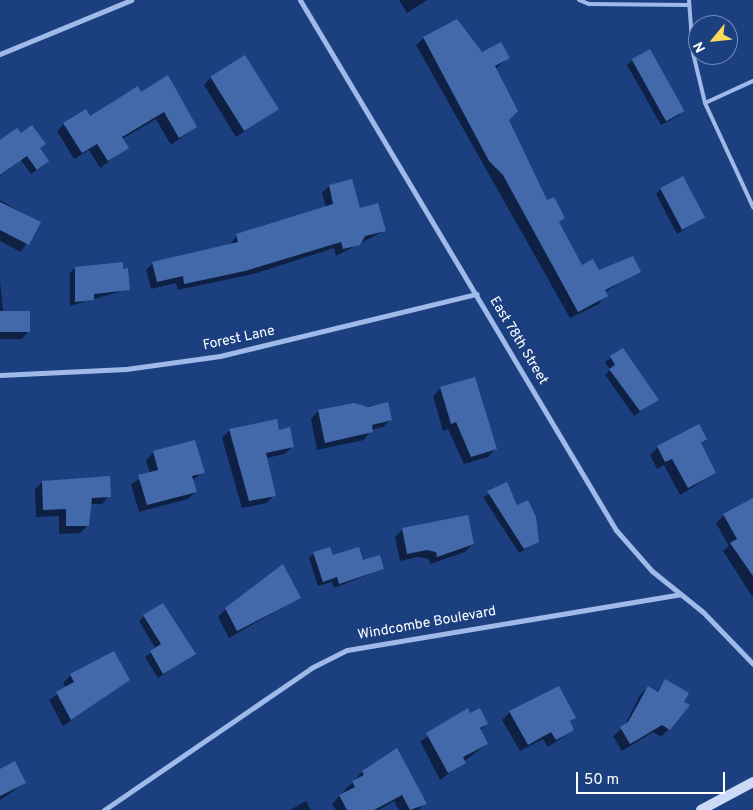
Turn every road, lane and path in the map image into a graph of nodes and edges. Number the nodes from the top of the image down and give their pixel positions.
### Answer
1 (131, 0) edge
2 (300, 0) edge
3 (579, 0) edge
4 (689, 0) edge
5 (689, 6) junction
6 (0, 54) edge
7 (753, 81) edge
8 (705, 102) junction
9 (753, 207) edge
10 (477, 294) junction
11 (0, 375) edge
12 (680, 594) junction
13 (753, 664) edge
14 (753, 782) edge
15 (104, 810) edge
16 (700, 810) edge

1 - 6 street
2 - 10 street, East 78th Street
3 - 5 lane
4 - 5 lane
5 - 8 lane
7 - 8 lane
8 - 9 lane
10 - 11 street, Forest Lane
10 - 12 street, East 78th Street
12 - 13 street, East 78th Street
12 - 15 street, Windcombe Boulevard
14 - 16 main road

